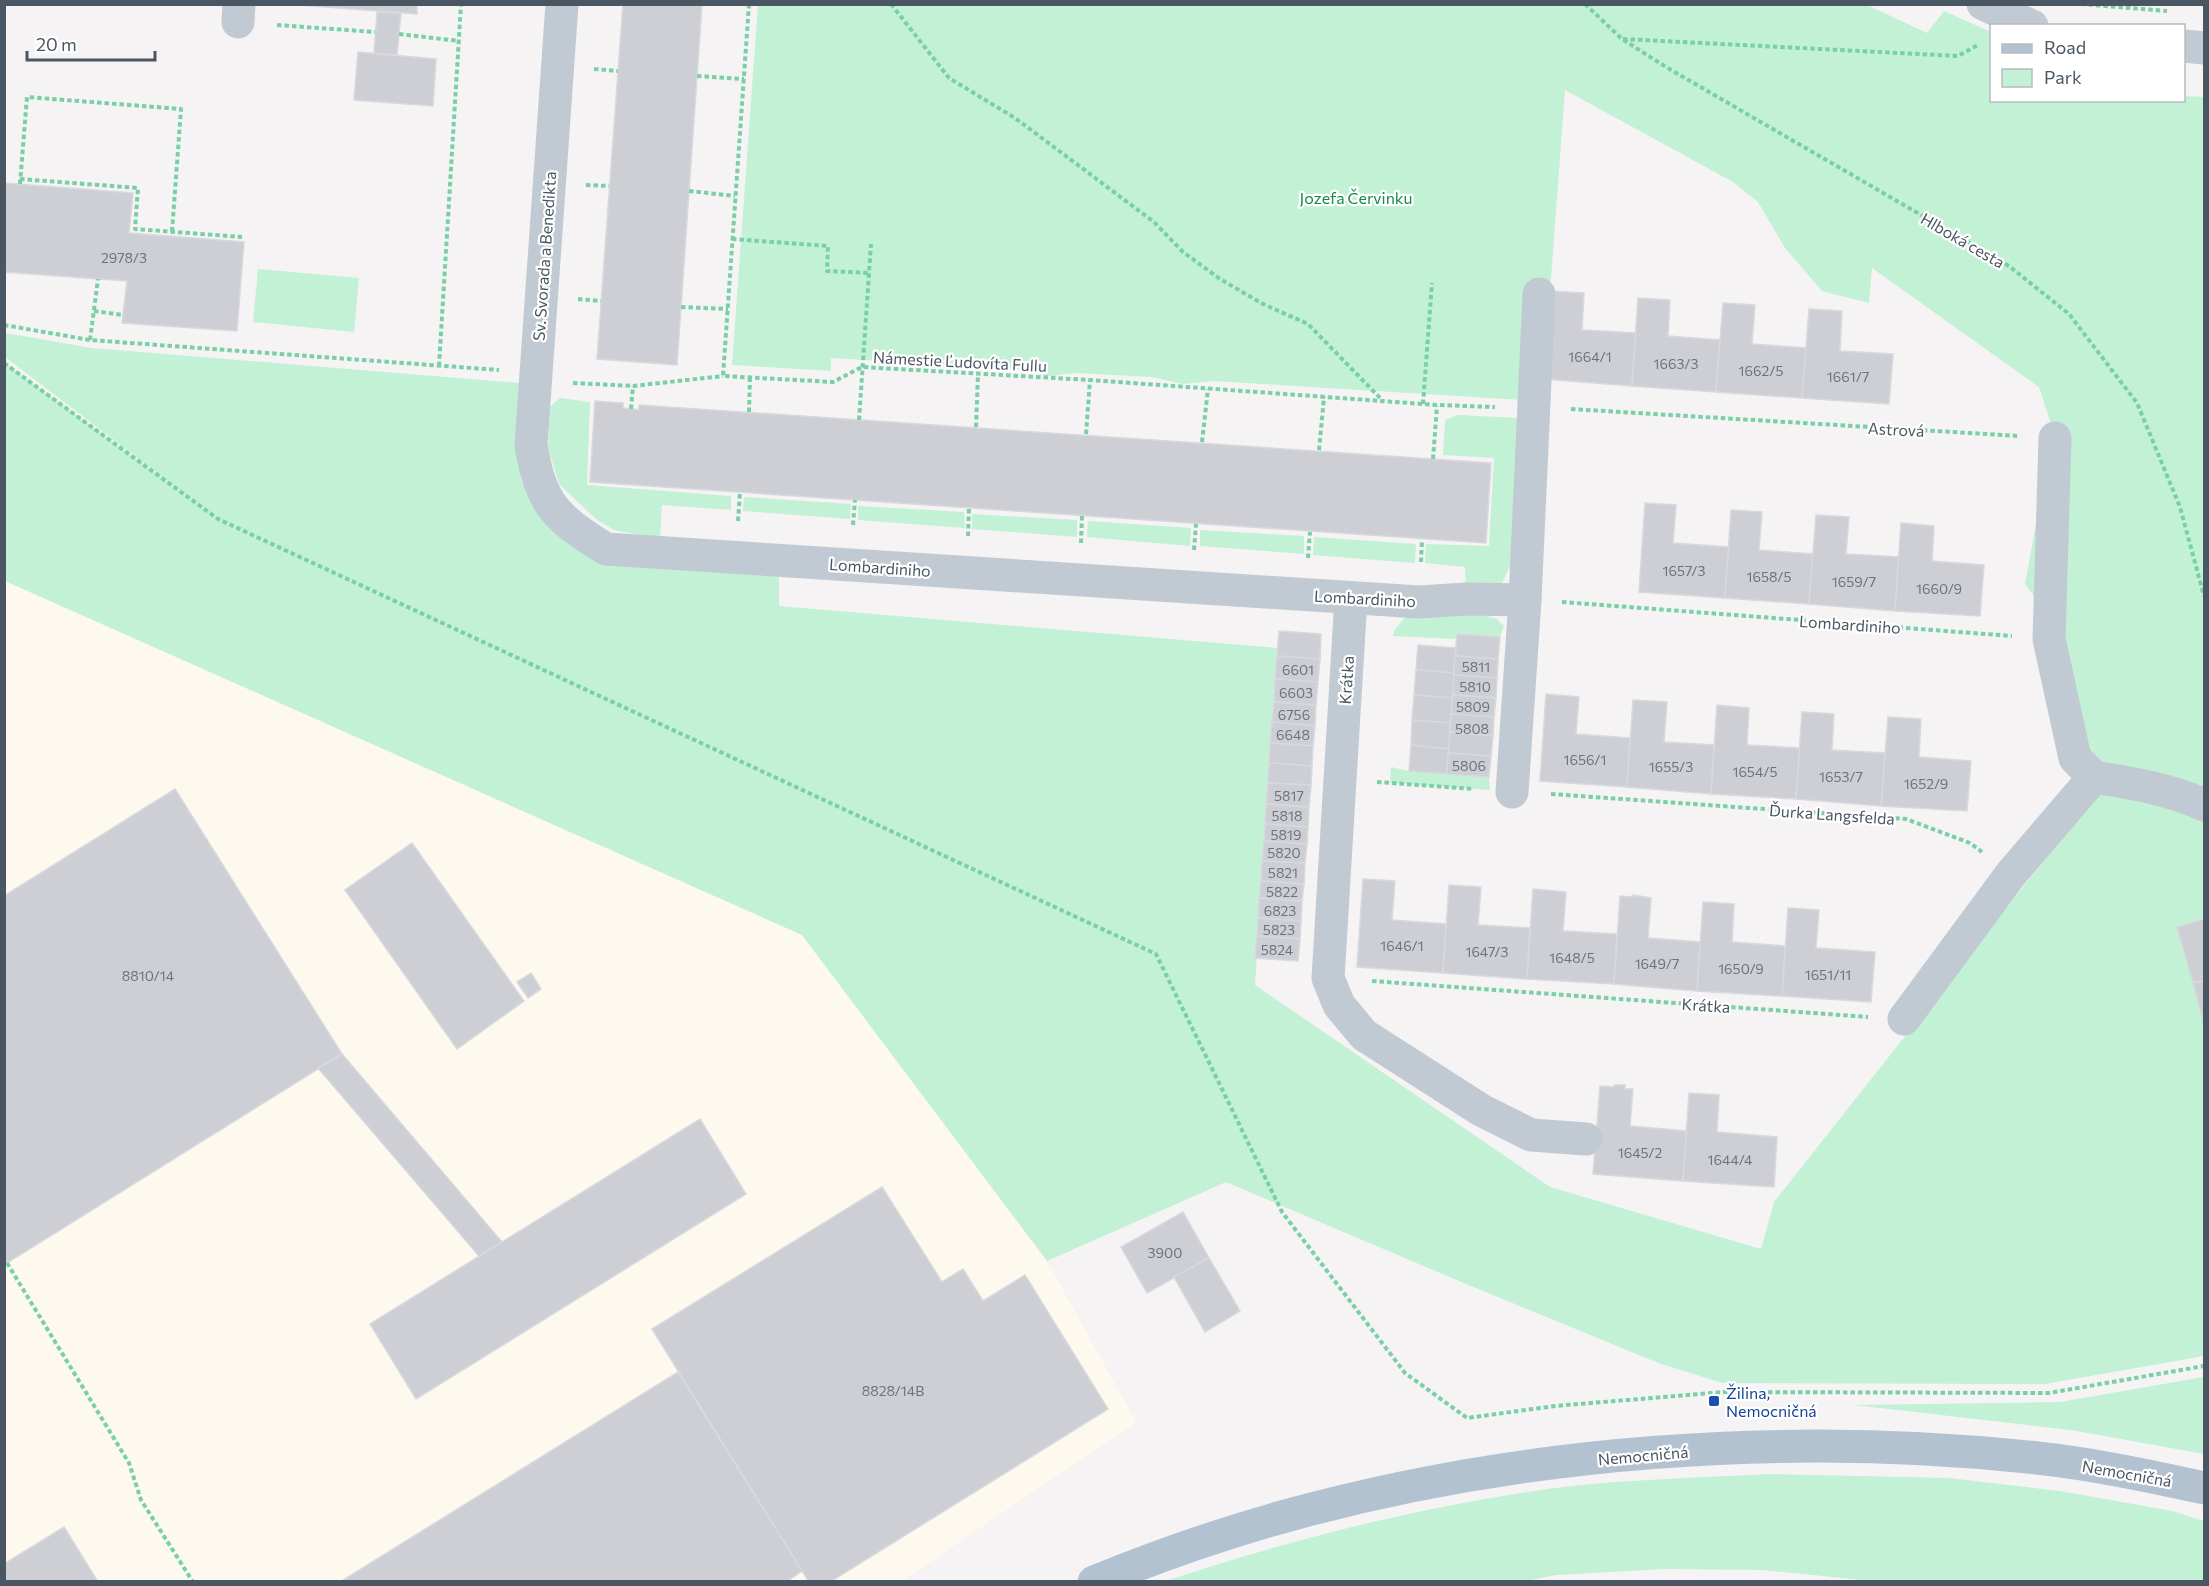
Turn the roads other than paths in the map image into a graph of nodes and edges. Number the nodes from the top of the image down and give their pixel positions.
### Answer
1 (562, 4) edge
2 (1983, 4) edge
3 (2028, 24) edge
4 (2185, 46) edge
5 (2205, 48) edge
6 (1539, 294) dead end
7 (2055, 438) road end
8 (549, 504) joint
9 (1351, 598) junction
10 (1525, 600) junction
11 (2094, 777) junction
12 (1512, 792) road end
13 (2205, 805) edge
14 (1904, 1019) road end
15 (1586, 1139) dead end
16 (2205, 1488) edge
17 (1094, 1581) edge

1 - 8 street, Sv. Svorada a Benedikta
2 - 3 street
4 - 5 street
6 - 10 street
7 - 11 street
8 - 9 street, Lombardiniho
9 - 10 street, Lombardiniho
9 - 15 street, Krátka
10 - 12 street
11 - 13 street
11 - 14 street
16 - 17 main road, Nemocničná

